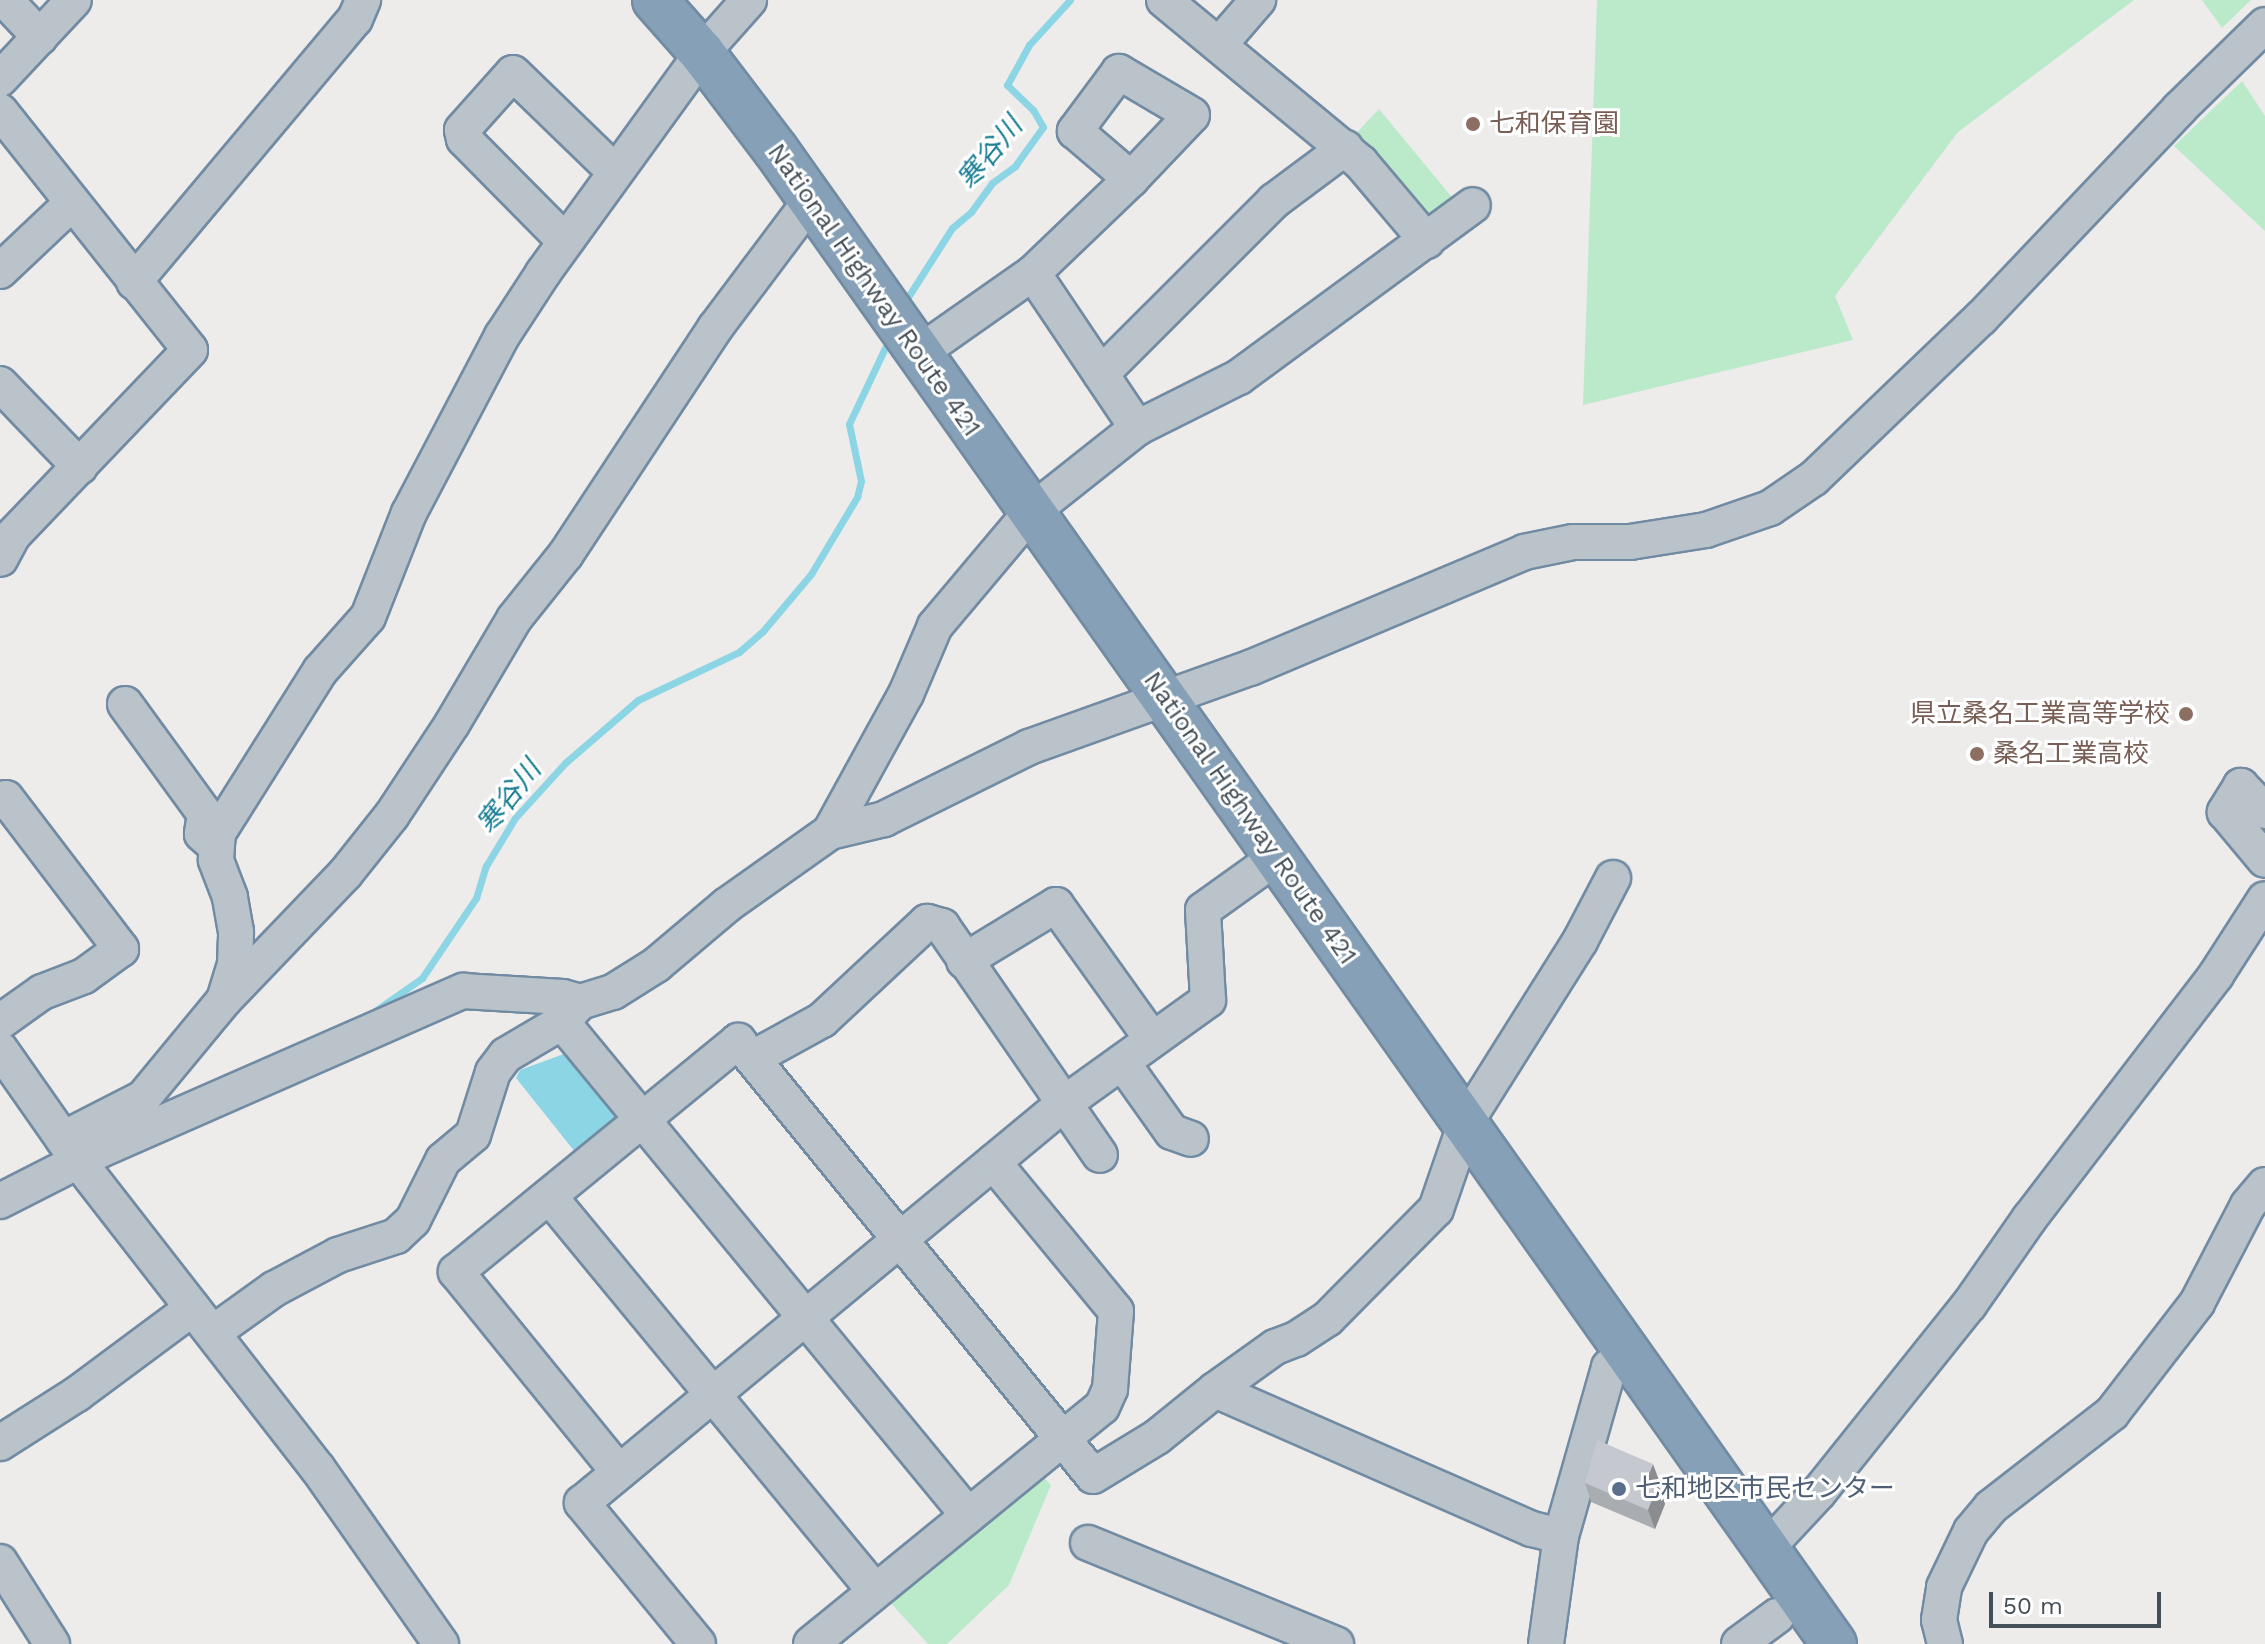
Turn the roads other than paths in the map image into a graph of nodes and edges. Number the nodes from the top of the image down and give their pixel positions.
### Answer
1 (5, 0) edge
2 (74, 0) edge
3 (363, 0) edge
4 (655, 0) edge
5 (749, 0) edge
6 (1164, 0) edge
7 (1258, 0) edge
8 (2265, 25) edge
9 (40, 37) junction
10 (1219, 45) junction
11 (702, 53) junction
12 (0, 79) edge
13 (0, 111) edge
14 (1345, 148) junction
15 (615, 172) junction
16 (1131, 179) dead end
17 (811, 200) junction
18 (72, 203) junction
19 (1473, 205) dead end
20 (568, 238) junction
21 (1427, 241) junction
22 (0, 271) edge
23 (1033, 273) junction
24 (134, 282) junction
25 (919, 353) junction
26 (1101, 374) junction
27 (0, 384) edge
28 (1137, 428) junction
29 (80, 467) junction
30 (1031, 512) junction
31 (0, 559) edge
32 (1165, 699) junction
33 (125, 704) dead end
34 (0, 802) edge
35 (2265, 811) edge
36 (830, 832) junction
37 (216, 846) junction
38 (1277, 857) junction
39 (2265, 860) edge
40 (1613, 878) dead end
41 (2265, 899) edge
42 (964, 961) junction
43 (224, 1000) junction
44 (571, 1012) junction
45 (0, 1022) edge
46 (1152, 1039) junction
47 (0, 1049) edge
48 (753, 1058) junction
49 (1122, 1062) junction
50 (1062, 1105) junction
51 (642, 1119) junction
52 (1466, 1122) junction
53 (1191, 1139) dead end
54 (69, 1148) junction
55 (1100, 1155) dead end
56 (993, 1162) junction
57 (2265, 1185) edge
58 (549, 1196) junction
59 (0, 1201) edge
60 (901, 1238) junction
61 (805, 1317) junction
62 (204, 1320) junction
63 (1631, 1356) junction
64 (1215, 1390) junction
65 (714, 1393) junction
66 (1063, 1438) junction
67 (0, 1443) edge
68 (618, 1471) junction
69 (968, 1515) junction
70 (1561, 1536) junction
71 (1088, 1543) dead end
72 (1767, 1548) junction
73 (0, 1562) edge
74 (875, 1591) junction
75 (1777, 1616) dead end
76 (52, 1644) edge
77 (441, 1644) edge
78 (698, 1644) edge
79 (811, 1644) edge
80 (1336, 1644) edge
81 (1546, 1644) edge
82 (1739, 1644) edge
83 (1834, 1644) edge
84 (1945, 1644) edge

1 - 9 street
2 - 9 street
3 - 24 street
4 - 11 highway, National Highway Route 421
5 - 11 street
6 - 10 street
7 - 10 street
8 - 32 street
9 - 12 street
10 - 14 street
11 - 15 street
11 - 17 highway, National Highway Route 421
13 - 18 street
14 - 21 street
14 - 26 street
15 - 20 street
15 - 20 street
16 - 23 street
17 - 25 highway, National Highway Route 421
17 - 43 street
18 - 22 street
18 - 24 street
19 - 21 street
20 - 37 street
21 - 28 street
23 - 25 street
23 - 26 street
24 - 29 street
25 - 30 highway, National Highway Route 421
26 - 28 street
27 - 29 street
28 - 30 street
29 - 31 street
30 - 32 highway, National Highway Route 421
30 - 36 street
32 - 36 street
32 - 38 highway, National Highway Route 421
33 - 37 street
34 - 45 street
35 - 39 street
36 - 44 street
37 - 43 street
38 - 46 street
38 - 52 highway, National Highway Route 421
40 - 52 street
41 - 72 street
42 - 46 street
42 - 48 street
42 - 50 street
43 - 54 street
44 - 51 street
44 - 54 street
44 - 62 street
46 - 49 street
47 - 54 street
48 - 51 street
48 - 60 street
49 - 50 street
49 - 53 street
50 - 55 street
50 - 56 street
51 - 58 street
51 - 61 street
52 - 63 highway, National Highway Route 421
52 - 64 street
54 - 59 street
54 - 62 street
56 - 60 street
56 - 66 street
57 - 84 street
58 - 65 street
58 - 68 street
60 - 61 street
60 - 66 street
61 - 65 street
61 - 69 street
62 - 67 street
62 - 77 street
63 - 70 street
63 - 72 highway, National Highway Route 421
64 - 66 street
64 - 70 street
65 - 68 street
65 - 74 street
66 - 69 street
68 - 78 street
69 - 74 street
70 - 81 street
71 - 80 street
72 - 83 highway, National Highway Route 421
73 - 76 street
74 - 79 street
75 - 82 street

